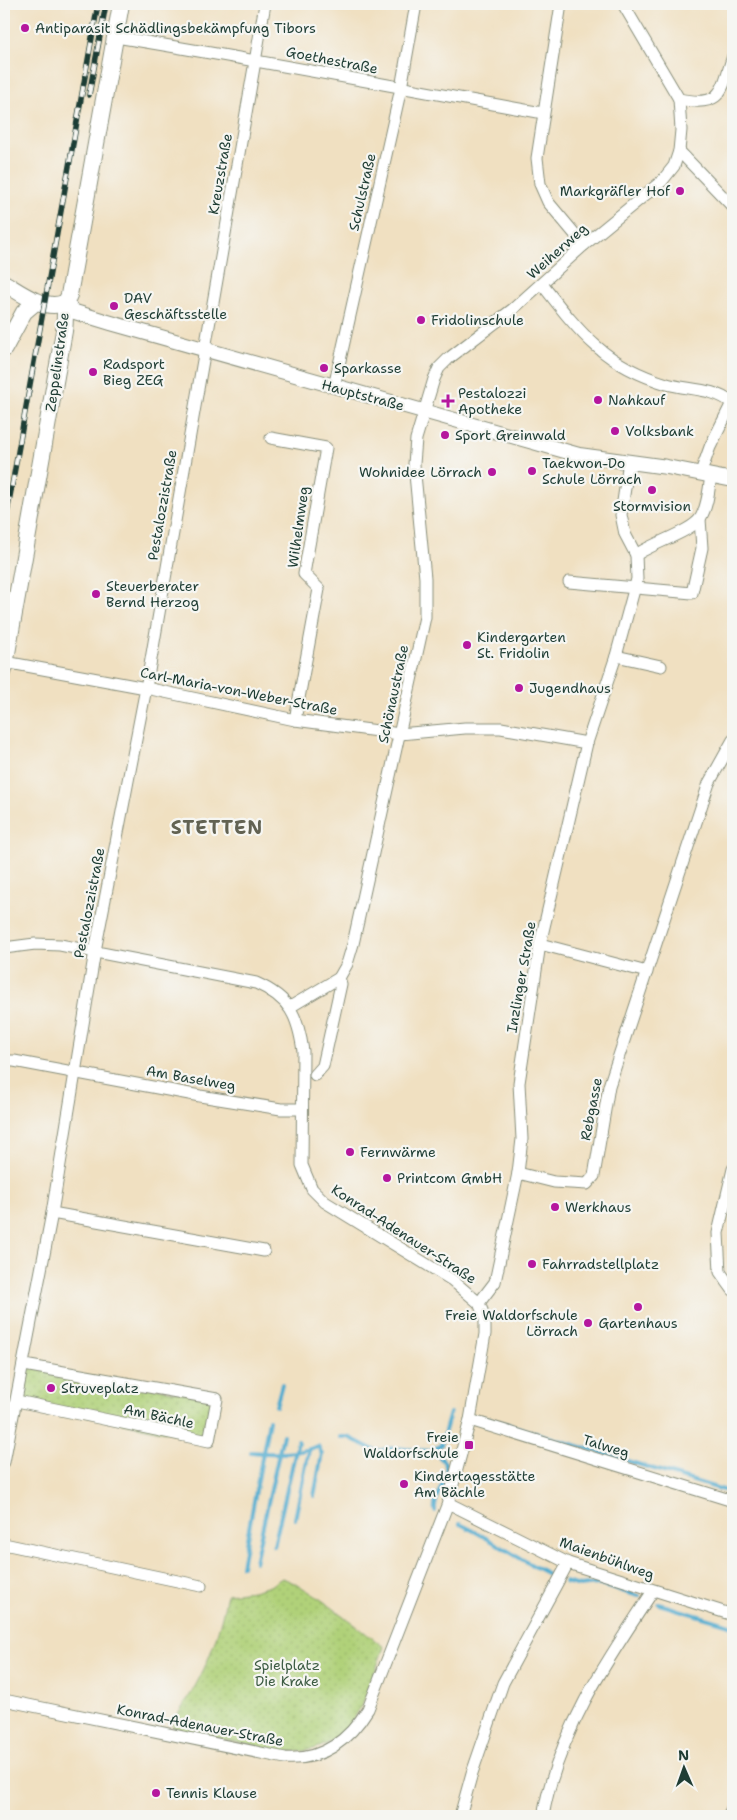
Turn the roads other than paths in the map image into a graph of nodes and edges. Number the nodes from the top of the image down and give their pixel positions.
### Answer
1 (121, 4) edge
2 (265, 4) edge
3 (416, 4) edge
4 (562, 4) edge
5 (623, 4) edge
6 (116, 37) junction
7 (733, 56) edge
8 (254, 60) junction
9 (401, 88) junction
10 (680, 99) junction
11 (543, 113) junction
12 (679, 151) junction
13 (733, 208) edge
14 (584, 245) junction
15 (4, 283) edge
16 (542, 284) junction
17 (37, 301) junction
18 (64, 303) junction
19 (4, 348) edge
20 (205, 350) junction
21 (334, 387) junction
22 (733, 402) edge
23 (424, 411) junction
24 (270, 438) dead end
25 (629, 462) junction
26 (706, 474) junction
27 (733, 480) edge
28 (700, 519) junction
29 (636, 555) junction
30 (569, 582) dead end
31 (634, 589) junction
32 (616, 656) junction
33 (5, 666) edge
34 (662, 666) dead end
35 (146, 688) junction
36 (295, 720) junction
37 (400, 734) junction
38 (733, 740) edge
39 (587, 743) junction
40 (540, 944) junction
41 (4, 948) edge
42 (95, 951) junction
43 (647, 972) junction
44 (339, 978) junction
45 (290, 1006) junction
46 (4, 1061) edge
47 (76, 1073) junction
48 (314, 1075) dead end
49 (302, 1108) junction
50 (733, 1169) edge
51 (518, 1173) junction
52 (52, 1213) junction
53 (264, 1250) dead end
54 (733, 1290) edge
55 (479, 1303) junction
56 (24, 1365) junction
57 (17, 1401) junction
58 (470, 1420) junction
59 (4, 1462) edge
60 (733, 1501) edge
61 (448, 1503) junction
62 (4, 1544) edge
63 (568, 1563) junction
64 (201, 1586) dead end
65 (653, 1591) junction
66 (733, 1615) edge
67 (4, 1700) edge
68 (733, 1806) edge
69 (460, 1816) edge
70 (543, 1816) edge
71 (728, 1816) edge

1 - 6 main road, Zeppelinstraße
2 - 8 street, Kreuzstraße
3 - 9 street, Schulstraße
4 - 11 street
5 - 10 street
6 - 8 street, Goethestraße
6 - 18 main road, Zeppelinstraße
7 - 10 street
8 - 9 street, Goethestraße
8 - 20 street, Kreuzstraße
9 - 11 street, Goethestraße
9 - 21 street, Schulstraße
10 - 12 street, Weiherweg
11 - 14 street
12 - 13 street
12 - 14 street, Weiherweg
14 - 16 street, Weiherweg
15 - 17 main road, Hauptstraße
16 - 22 street
16 - 23 street, Weiherweg
17 - 18 main road, Hauptstraße
17 - 19 main road
18 - 20 street, Hauptstraße
18 - 33 main road, Zeppelinstraße
20 - 21 street, Hauptstraße
20 - 35 street, Pestalozzistraße
21 - 23 street, Hauptstraße
22 - 26 street
23 - 25 street, Hauptstraße
23 - 37 street, Schönaustraße
24 - 36 street, Wilhelmweg
25 - 26 street, Hauptstraße
25 - 29 street, Inzlinger Straße
26 - 27 street, Hauptstraße
26 - 28 street
28 - 29 street
28 - 31 street
29 - 31 street, Inzlinger Straße
30 - 31 street
31 - 32 street, Inzlinger Straße
32 - 34 street
32 - 39 street, Inzlinger Straße
33 - 35 street, Carl-Maria-von-Weber-Straße
35 - 36 street, Carl-Maria-von-Weber-Straße
35 - 42 street, Pestalozzistraße
36 - 37 street, Carl-Maria-von-Weber-Straße
37 - 39 street, Carl-Maria-von-Weber-Straße
37 - 44 street, Schönaustraße
38 - 43 street, Rebgasse
39 - 40 street, Inzlinger Straße
40 - 43 street
40 - 51 street, Inzlinger Straße
41 - 42 street, Konrad-Adenauer-Straße
42 - 45 street, Konrad-Adenauer-Straße
42 - 47 street, Pestalozzistraße
43 - 51 street, Rebgasse
44 - 45 street
44 - 48 street, Schönaustraße
45 - 49 street, Konrad-Adenauer-Straße
46 - 47 street, Am Baselweg
47 - 49 street, Am Baselweg
47 - 52 street, Pestalozzistraße
49 - 55 street, Konrad-Adenauer-Straße
50 - 54 street
51 - 55 street, Inzlinger Straße
52 - 53 street
52 - 56 street, Pestalozzistraße
55 - 58 street, Konrad-Adenauer-Straße
56 - 57 street, Pestalozzistraße
56 - 57 street, Am Bächle
57 - 59 street, Pestalozzistraße
58 - 60 street, Talweg
58 - 61 street, Konrad-Adenauer-Straße
61 - 63 street, Maienbühlweg
61 - 67 street, Konrad-Adenauer-Straße
62 - 64 street
63 - 65 street, Maienbühlweg
63 - 69 street
65 - 66 street, Maienbühlweg
65 - 70 street
68 - 71 street

